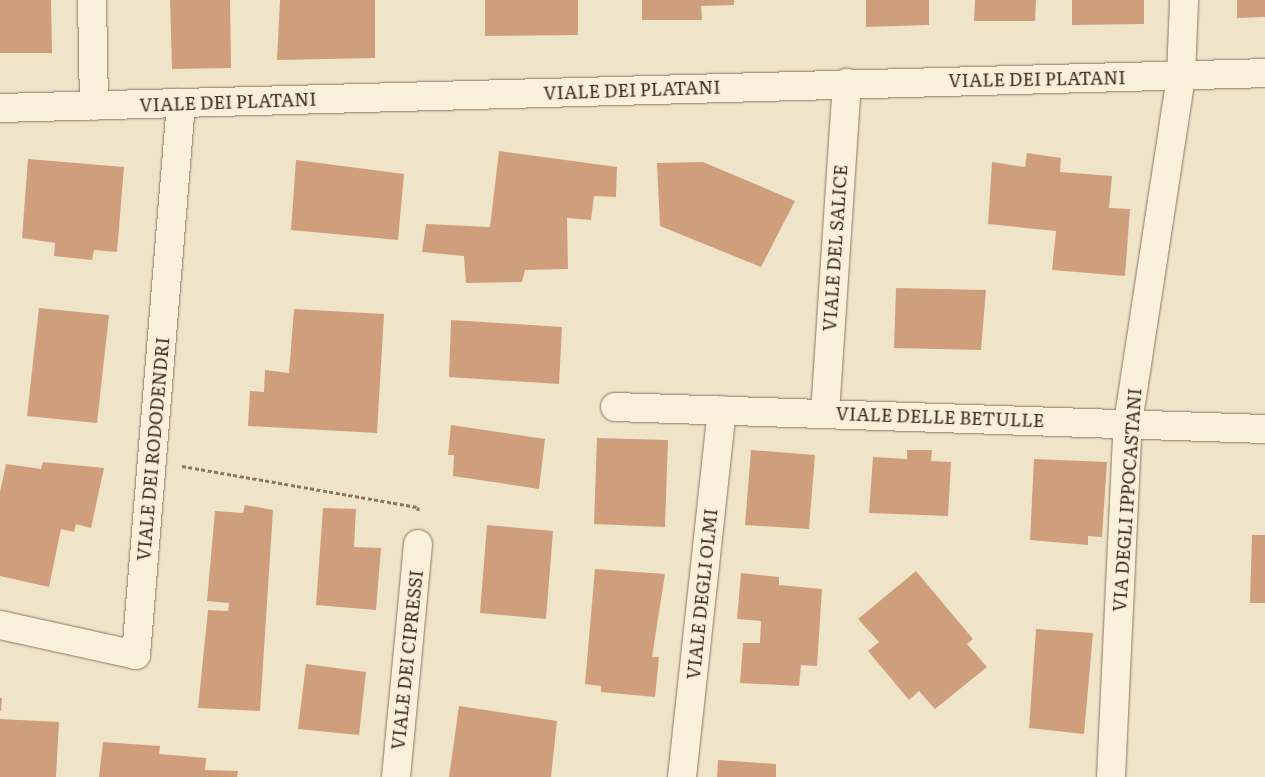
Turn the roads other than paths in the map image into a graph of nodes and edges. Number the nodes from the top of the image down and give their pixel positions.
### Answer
1 (92, 0) edge
2 (1184, 0) edge
3 (1265, 74) edge
4 (1181, 76) junction
5 (847, 83) junction
6 (182, 103) junction
7 (94, 106) junction
8 (0, 108) edge
9 (614, 407) dead end
10 (722, 410) junction
11 (825, 414) junction
12 (1128, 423) junction
13 (1265, 429) edge
14 (418, 544) road end
15 (0, 625) edge
16 (396, 777) edge
17 (682, 777) edge
18 (1111, 777) edge

1 - 7 street
2 - 4 street, VIA DEGLI IPPOCASTANI
3 - 4 street, VIALE DEI PLATANI
4 - 5 street, VIALE DEI PLATANI
4 - 12 street, VIA DEGLI IPPOCASTANI
5 - 6 street, VIALE DEI PLATANI
5 - 11 street, VIALE DEL SALICE
6 - 7 street, VIALE DEI PLATANI
6 - 15 street, VIALE DEI RODODENDRI
7 - 8 street, VIALE DEI PLATANI
9 - 10 street, VIALE DELLE BETULLE
10 - 11 street, VIALE DELLE BETULLE
10 - 17 street, VIALE DEGLI OLMI
11 - 12 street, VIALE DELLE BETULLE
12 - 13 street, VIALE DELLE BETULLE
12 - 18 street, VIA DEGLI IPPOCASTANI
14 - 16 street, VIALE DEI CIPRESSI

